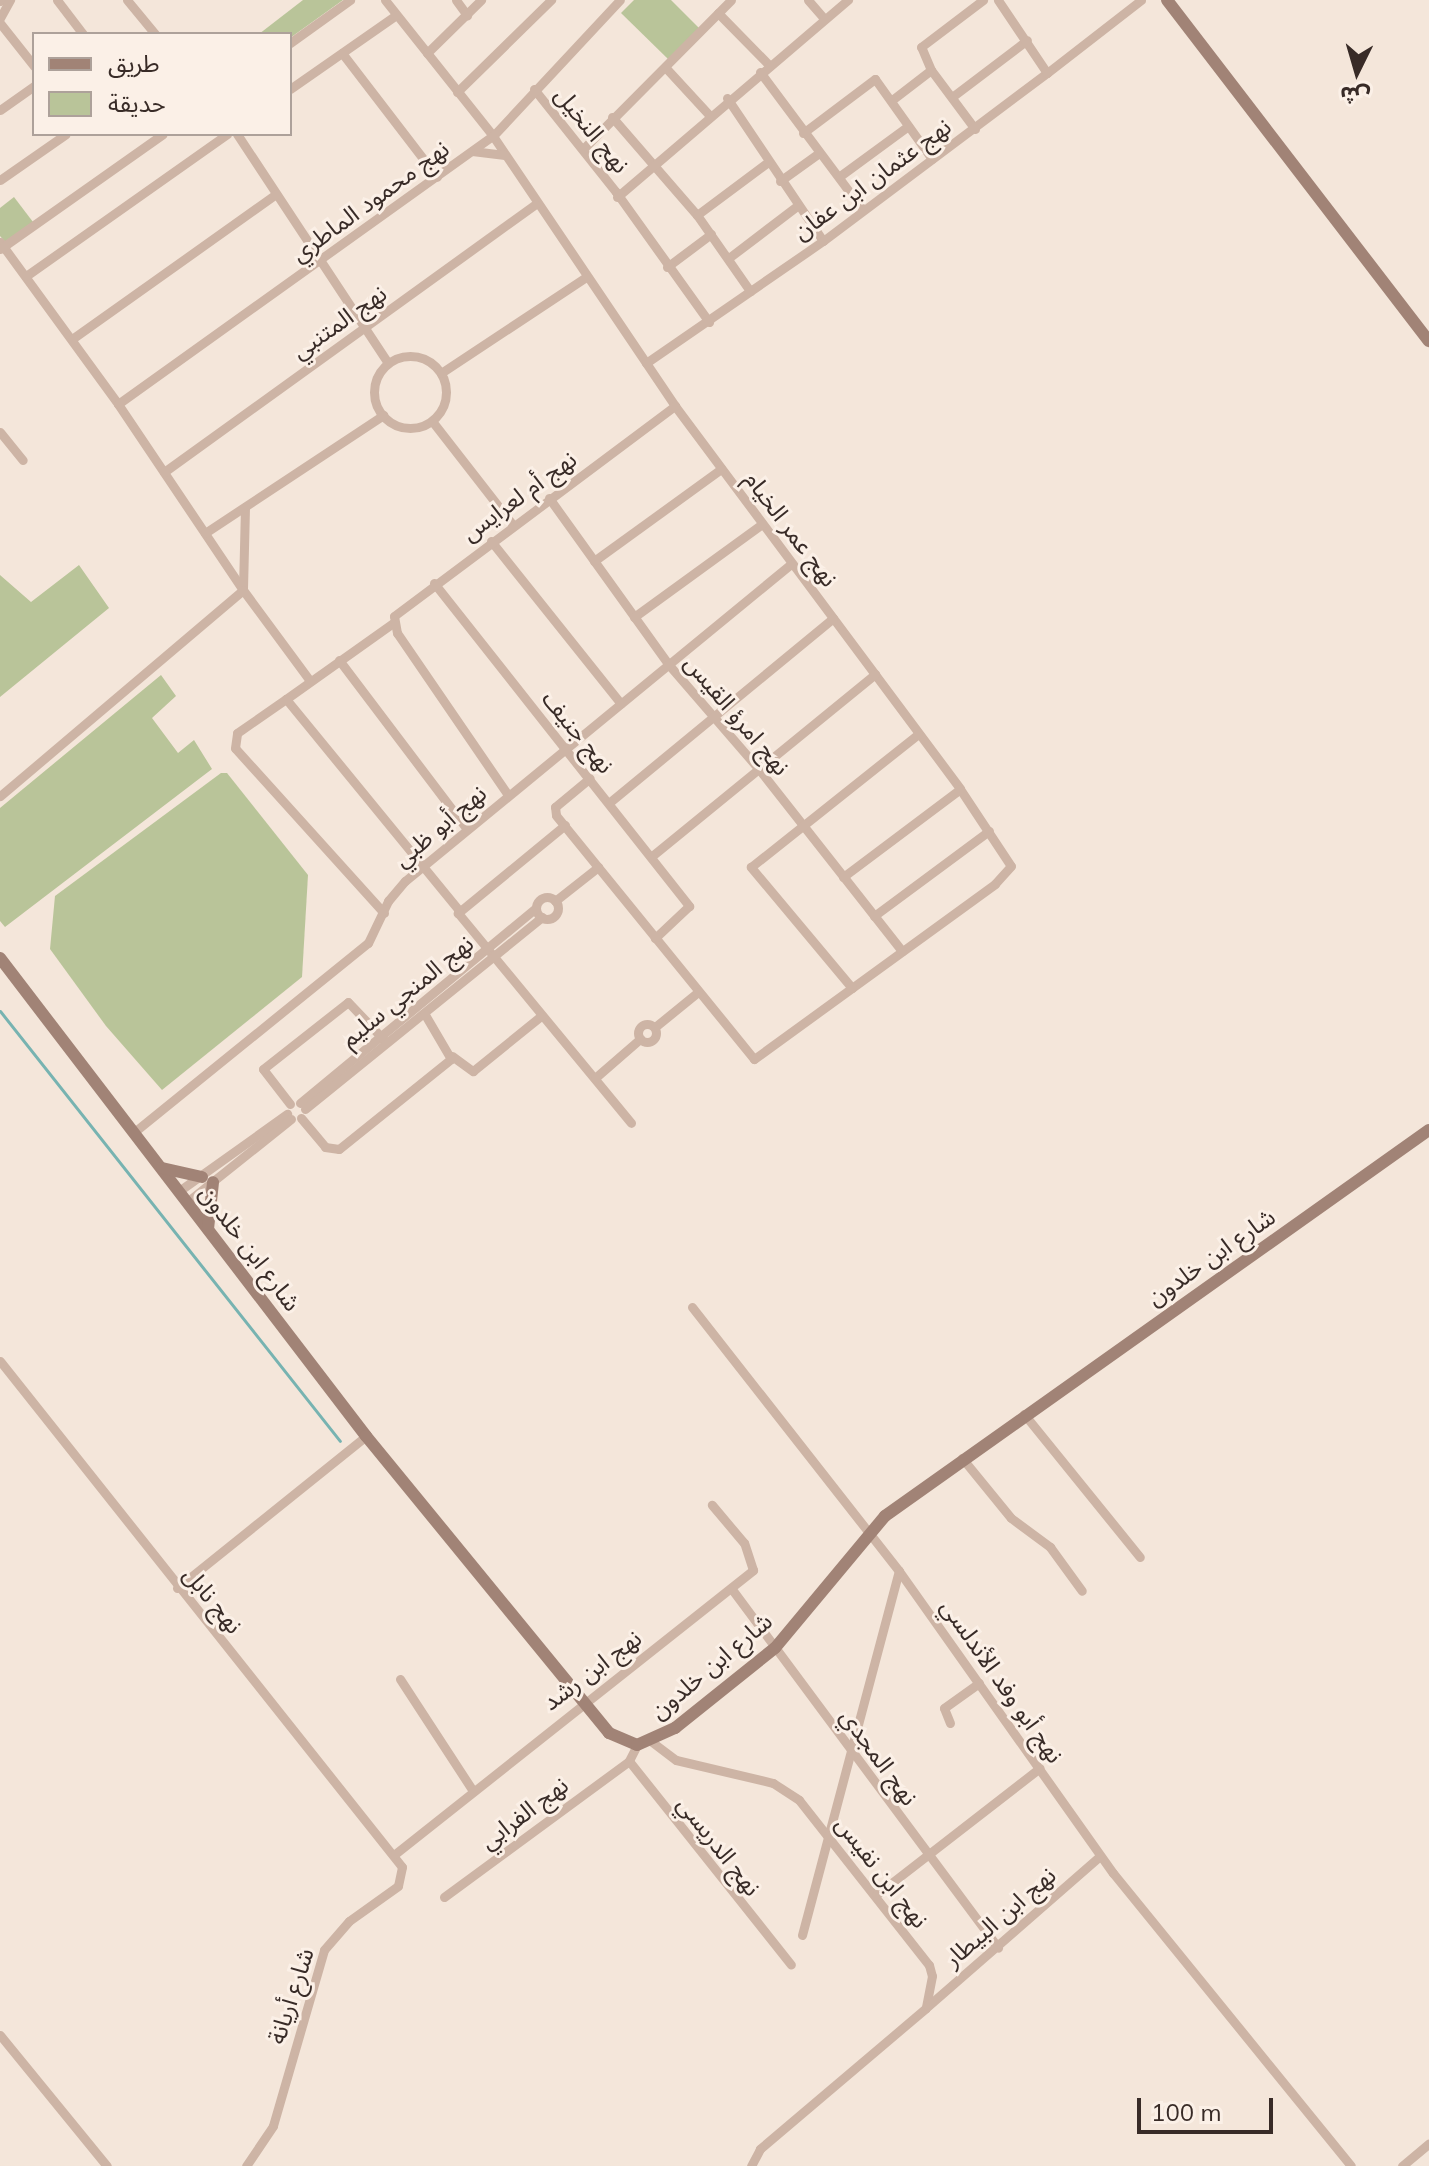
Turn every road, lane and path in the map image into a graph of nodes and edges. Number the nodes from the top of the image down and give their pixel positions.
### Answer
1 (10, 0) edge
2 (57, 0) edge
3 (127, 0) edge
4 (350, 0) edge
5 (385, 0) edge
6 (456, 0) edge
7 (481, 0) edge
8 (551, 0) edge
9 (620, 0) edge
10 (731, 0) edge
11 (808, 0) edge
12 (848, 0) edge
13 (983, 0) edge
14 (998, 0) edge
15 (1141, 0) edge
16 (1167, 0) edge
17 (718, 13) junction
18 (396, 15) junction
19 (467, 15) junction
20 (823, 17) junction
21 (0, 21) edge
22 (81, 32) edge
23 (153, 32) edge
24 (1027, 40) junction
25 (292, 42) edge
26 (342, 53) junction
27 (427, 53) junction
28 (32, 63) edge
29 (770, 66) junction
30 (665, 67) junction
31 (931, 70) junction
32 (760, 72) junction
33 (1047, 73) junction
34 (32, 87) edge
35 (292, 88) edge
36 (534, 89) junction
37 (457, 92) junction
38 (952, 97) junction
39 (727, 98) junction
40 (892, 100) junction
41 (0, 110) edge
42 (710, 116) junction
43 (612, 117) junction
44 (908, 126) junction
45 (975, 129) junction
46 (803, 133) junction
47 (63, 136) edge
48 (159, 136) edge
49 (224, 136) edge
50 (238, 136) edge
51 (493, 136) junction
52 (583, 149) junction
53 (472, 151) junction
54 (819, 153) junction
55 (505, 155) junction
56 (932, 159) junction
57 (768, 162) junction
58 (653, 166) junction
59 (840, 176) junction
60 (437, 177) junction
61 (0, 180) edge
62 (780, 181) junction
63 (276, 194) junction
64 (617, 197) junction
65 (536, 204) junction
66 (797, 206) junction
67 (863, 210) junction
68 (697, 215) junction
69 (711, 234) junction
70 (823, 241) junction
71 (1, 246) edge
72 (730, 257) junction
73 (321, 263) junction
74 (667, 267) junction
75 (26, 276) junction
76 (586, 277) junction
77 (750, 291) junction
78 (709, 322) junction
79 (365, 328) junction
80 (72, 339) junction
81 (1429, 341) edge
82 (388, 363) junction
83 (646, 363) junction
84 (441, 373) junction
85 (118, 404) junction
86 (675, 406) junction
87 (383, 415) junction
88 (432, 421) junction
89 (0, 432) edge
90 (23, 460) dead end
91 (721, 469) junction
92 (164, 472) junction
93 (549, 498) junction
94 (245, 507) junction
95 (762, 524) junction
96 (513, 525) junction
97 (205, 533) junction
98 (491, 541) junction
99 (594, 561) junction
100 (791, 564) junction
101 (434, 583) junction
102 (243, 590) junction
103 (634, 617) junction
104 (833, 618) junction
105 (395, 628) junction
106 (339, 660) junction
107 (669, 665) junction
108 (875, 674) junction
109 (310, 681) junction
110 (286, 699) junction
111 (621, 704) junction
112 (713, 717) junction
113 (918, 734) junction
114 (566, 750) junction
115 (758, 768) junction
116 (590, 778) junction
117 (960, 789) junction
118 (508, 795) junction
119 (0, 796) edge
120 (610, 802) junction
121 (565, 825) junction
122 (803, 828) junction
123 (467, 829) junction
124 (989, 831) junction
125 (652, 856) junction
126 (421, 867) junction
127 (598, 867) junction
128 (843, 877) junction
129 (555, 901) junction
130 (459, 910) junction
131 (384, 913) junction
132 (539, 913) junction
133 (874, 916) junction
134 (655, 938) junction
135 (902, 951) junction
136 (490, 955) junction
137 (0, 958) edge
138 (0, 972) edge
139 (852, 988) junction
140 (698, 992) junction
141 (424, 1013) junction
142 (541, 1016) junction
143 (49, 1025) junction
144 (384, 1040) junction
145 (452, 1056) junction
146 (595, 1078) junction
147 (296, 1111) junction
148 (631, 1123) dead end
149 (1429, 1130) edge
150 (133, 1133) junction
151 (160, 1167) junction
152 (208, 1180) junction
153 (183, 1197) junction
154 (208, 1229) junction
155 (692, 1307) dead end
156 (0, 1361) edge
157 (1024, 1414) junction
158 (366, 1436) junction
159 (961, 1458) junction
160 (712, 1505) dead end
161 (868, 1532) junction
162 (1140, 1557) dead end
163 (899, 1571) junction
164 (177, 1588) junction
165 (731, 1588) junction
166 (1082, 1591) dead end
167 (775, 1648) junction
168 (400, 1679) dead end
169 (979, 1683) junction
170 (584, 1700) junction
171 (950, 1723) dead end
172 (652, 1742) junction
173 (637, 1745) junction
174 (851, 1752) junction
175 (629, 1761) junction
176 (1040, 1768) junction
177 (473, 1791) junction
178 (828, 1835) junction
179 (926, 1856) junction
180 (1100, 1856) junction
181 (398, 1858) junction
182 (876, 1895) junction
183 (444, 1897) dead end
184 (802, 1935) dead end
185 (998, 1948) junction
186 (791, 1965) dead end
187 (926, 2008) junction
188 (0, 2035) edge
189 (1429, 2143) edge
190 (107, 2166) edge
191 (246, 2166) edge
192 (751, 2166) edge
193 (1351, 2166) edge
194 (1402, 2166) edge

1 - 21 street
2 - 22 street
3 - 23 street
4 - 25 street
5 - 18 street, نهج عمر الخيام
6 - 19 street
7 - 19 street
8 - 37 street
9 - 36 street, نهج محمود الماطري
10 - 17 street
11 - 20 street
12 - 20 street
13 - 31 street
14 - 24 street
15 - 33 street, نهج عثمان ابن عفان
16 - 81 street
17 - 29 street
17 - 30 street
18 - 26 street
18 - 27 street, نهج عمر الخيام
19 - 27 street
20 - 29 street
21 - 28 street
24 - 33 street
24 - 38 street
26 - 35 street
26 - 60 street
27 - 37 street, نهج عمر الخيام
29 - 32 street
30 - 42 street
30 - 43 street
31 - 38 street
31 - 40 street
32 - 39 street
32 - 46 street
33 - 45 street, نهج عثمان ابن عفان
34 - 41 street
36 - 51 street, نهج محمود الماطري
36 - 52 street, نهج النخيل
37 - 51 street, نهج عمر الخيام
38 - 45 street
39 - 42 street
39 - 57 street
40 - 44 street
40 - 46 street
42 - 58 street
43 - 52 street
43 - 58 street
44 - 56 street
44 - 59 street
45 - 56 street, نهج عثمان ابن عفان
46 - 54 street
47 - 61 street
48 - 71 street
49 - 75 street
50 - 63 street
51 - 53 street, نهج محمود الماطري
51 - 55 street, نهج عمر الخيام
52 - 64 street, نهج النخيل
53 - 55 street
53 - 60 street, نهج محمود الماطري
54 - 59 street
54 - 62 street
55 - 65 street, نهج عمر الخيام
56 - 67 street, نهج عثمان ابن عفان
57 - 62 street
57 - 68 street
58 - 64 street
58 - 68 street
59 - 67 street
60 - 73 street, نهج محمود الماطري
62 - 66 street
63 - 73 street
63 - 80 street
64 - 74 street, نهج النخيل
65 - 76 street, نهج عمر الخيام
65 - 79 street, نهج المتنبي
66 - 70 street
66 - 72 street
67 - 70 street, نهج عثمان ابن عفان
68 - 69 street
69 - 72 street
69 - 74 street
70 - 77 street, نهج عثمان ابن عفان
71 - 75 street
72 - 77 street
73 - 79 street
73 - 85 street, نهج محمود الماطري
74 - 78 street, نهج النخيل
75 - 80 street
76 - 83 street, نهج عمر الخيام
76 - 84 street
77 - 78 street, نهج عثمان ابن عفان
78 - 83 street, نهج عثمان ابن عفان
79 - 82 street
79 - 92 street, نهج المتنبي
80 - 85 street
82 - 84 street
82 - 87 street
83 - 86 street, نهج عمر الخيام
84 - 88 street
85 - 92 street
86 - 91 street, نهج عمر الخيام
86 - 93 street, نهج أم لعرايس
87 - 88 street
87 - 94 street
88 - 96 street
89 - 90 street
91 - 95 street, نهج عمر الخيام
91 - 99 street
92 - 97 street
93 - 96 street, نهج أم لعرايس
93 - 99 street, نهج امرؤ القيس
94 - 97 street
94 - 102 street
95 - 100 street, نهج عمر الخيام
95 - 103 street
96 - 98 street, نهج أم لعرايس
97 - 102 street
98 - 101 street, نهج أم لعرايس
98 - 111 street
99 - 103 street, نهج امرؤ القيس
100 - 104 street, نهج عمر الخيام
100 - 107 street, نهج أبو ظبي
101 - 105 street, نهج أم لعرايس
101 - 114 street, نهج جنيف
102 - 109 street
102 - 119 street
103 - 107 street, نهج امرؤ القيس
104 - 108 street, نهج عمر الخيام
104 - 112 street
105 - 106 street, نهج أم لعرايس
105 - 118 street
106 - 109 street, نهج أم لعرايس
106 - 123 street
107 - 111 street, نهج أبو ظبي
107 - 112 street, نهج امرؤ القيس
108 - 113 street, نهج عمر الخيام
108 - 115 street
109 - 110 street, نهج أم لعرايس
110 - 126 street
110 - 131 street, نهج أم لعرايس
111 - 114 street, نهج أبو ظبي
112 - 115 street, نهج امرؤ القيس
112 - 120 street
113 - 117 street, نهج عمر الخيام
113 - 122 street
114 - 116 street, نهج جنيف
114 - 118 street, نهج أبو ظبي
115 - 122 street, نهج امرؤ القيس
115 - 125 street
116 - 120 street, نهج جنيف
116 - 121 street
117 - 124 street, نهج عمر الخيام
117 - 128 street
118 - 123 street, نهج أبو ظبي
120 - 125 street, نهج جنيف
121 - 127 street
121 - 130 street
122 - 128 street, نهج امرؤ القيس
122 - 139 street
123 - 126 street, نهج أبو ظبي
124 - 133 street
124 - 135 street, نهج عمر الخيام
125 - 134 street, نهج جنيف
126 - 130 street
126 - 131 street, نهج أبو ظبي
127 - 129 street
127 - 134 street
128 - 133 street, نهج امرؤ القيس
129 - 132 street
129 - 132 street
130 - 136 street
131 - 150 street, نهج أبو ظبي
132 - 136 street, نهج المنجي سليم
133 - 135 street, نهج امرؤ القيس
134 - 140 street
135 - 139 street, نهج عمر الخيام
136 - 141 street, نهج المنجي سليم
136 - 142 street
136 - 144 street, نهج المنجي سليم
137 - 143 street
138 - 143 street
139 - 140 street, نهج عمر الخيام
140 - 146 street
141 - 144 street, نهج المنجي سليم
141 - 145 street
142 - 145 street
142 - 146 street
143 - 150 street, شارع ابن خلدون
144 - 147 street, نهج المنجي سليم
144 - 147 street
145 - 147 street
146 - 148 street
147 - 152 street, نهج المنجي سليم
149 - 157 street, شارع ابن خلدون
150 - 151 street, شارع ابن خلدون
151 - 152 street
151 - 153 street, شارع ابن خلدون
152 - 153 street, نهج المنجي سليم
152 - 154 street
153 - 154 street, شارع ابن خلدون
154 - 158 street, شارع ابن خلدون
155 - 161 street, نهج أبو وفد الأندلسي
156 - 164 street, نهج نابل
157 - 159 street, شارع ابن خلدون
157 - 162 street
158 - 164 street
158 - 170 street, شارع ابن خلدون
159 - 161 street, شارع ابن خلدون
159 - 166 street
160 - 165 street, نهج ابن رشد
161 - 163 street, نهج أبو وفد الأندلسي
161 - 167 street, شارع ابن خلدون
163 - 169 street, نهج أبو وفد الأندلسي
163 - 174 street
164 - 181 street, نهج نابل
165 - 167 street, نهج المجدي
165 - 170 street, نهج ابن رشد
167 - 172 street, شارع ابن خلدون
167 - 174 street, نهج المجدي
168 - 177 street
169 - 171 street
169 - 176 street, نهج أبو وفد الأندلسي
170 - 173 street, شارع ابن خلدون
170 - 177 street, نهج ابن رشد
172 - 173 street, شارع ابن خلدون
172 - 178 street, نهج ابن نفيس
173 - 175 street
174 - 178 street
174 - 179 street, نهج المجدي
175 - 183 street, نهج الفرابي
175 - 186 street, نهج الدريسي
176 - 179 street
176 - 180 street, نهج أبو وفد الأندلسي
177 - 181 street, نهج ابن رشد
178 - 182 street, نهج ابن نفيس
178 - 184 street
179 - 182 street
179 - 185 street, نهج المجدي
180 - 185 street, نهج ابن البيطار
180 - 193 street, نهج أبو وفد الأندلسي
181 - 191 street, شارع أريانة
182 - 187 street, نهج ابن نفيس
185 - 187 street, نهج ابن البيطار
187 - 192 street
188 - 190 street
189 - 194 street

